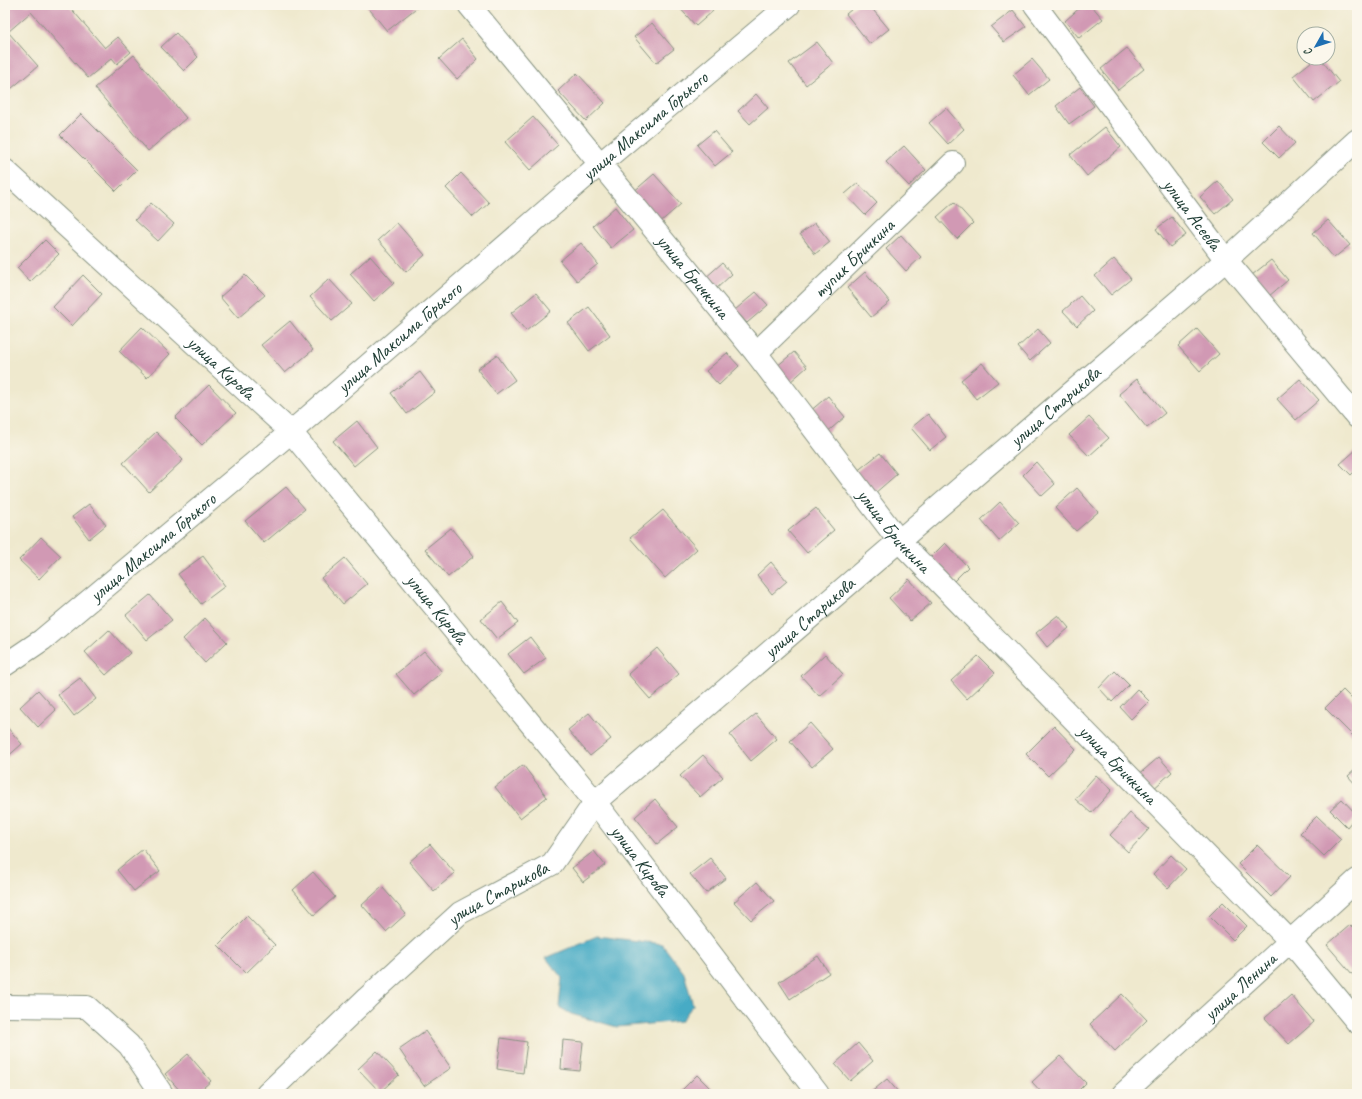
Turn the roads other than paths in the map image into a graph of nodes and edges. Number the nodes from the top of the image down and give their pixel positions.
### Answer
1 (469, 5) edge
2 (789, 5) edge
3 (1035, 5) edge
4 (1357, 140) edge
5 (953, 163) dead end
6 (600, 164) junction
7 (5, 170) edge
8 (1226, 260) junction
9 (756, 353) junction
10 (1357, 417) edge
11 (291, 432) junction
12 (899, 540) junction
13 (5, 665) edge
14 (595, 802) junction
15 (1357, 880) edge
16 (1290, 941) junction
17 (5, 1006) edge
18 (1357, 1022) edge
19 (162, 1094) edge
20 (267, 1094) edge
21 (818, 1094) edge
22 (1123, 1094) edge

1 - 6 street, улица Бричкина
2 - 6 street, улица Максима Горького
3 - 8 street, улица Асеева
4 - 8 street, улица Старикова
5 - 9 street, тупик Бричкина
6 - 9 street, улица Бричкина
6 - 11 street, улица Максима Горького
7 - 11 street, улица Кирова
8 - 10 street, улица Асеева
8 - 12 street, улица Старикова
9 - 12 street, улица Бричкина
11 - 13 street, улица Максима Горького
11 - 14 street, улица Кирова
12 - 14 street, улица Старикова
12 - 16 street, улица Бричкина
14 - 20 street, улица Старикова
14 - 21 street, улица Кирова
15 - 16 street, улица Ленина
16 - 18 street, улица Бричкина
16 - 22 street, улица Ленина
17 - 19 street

